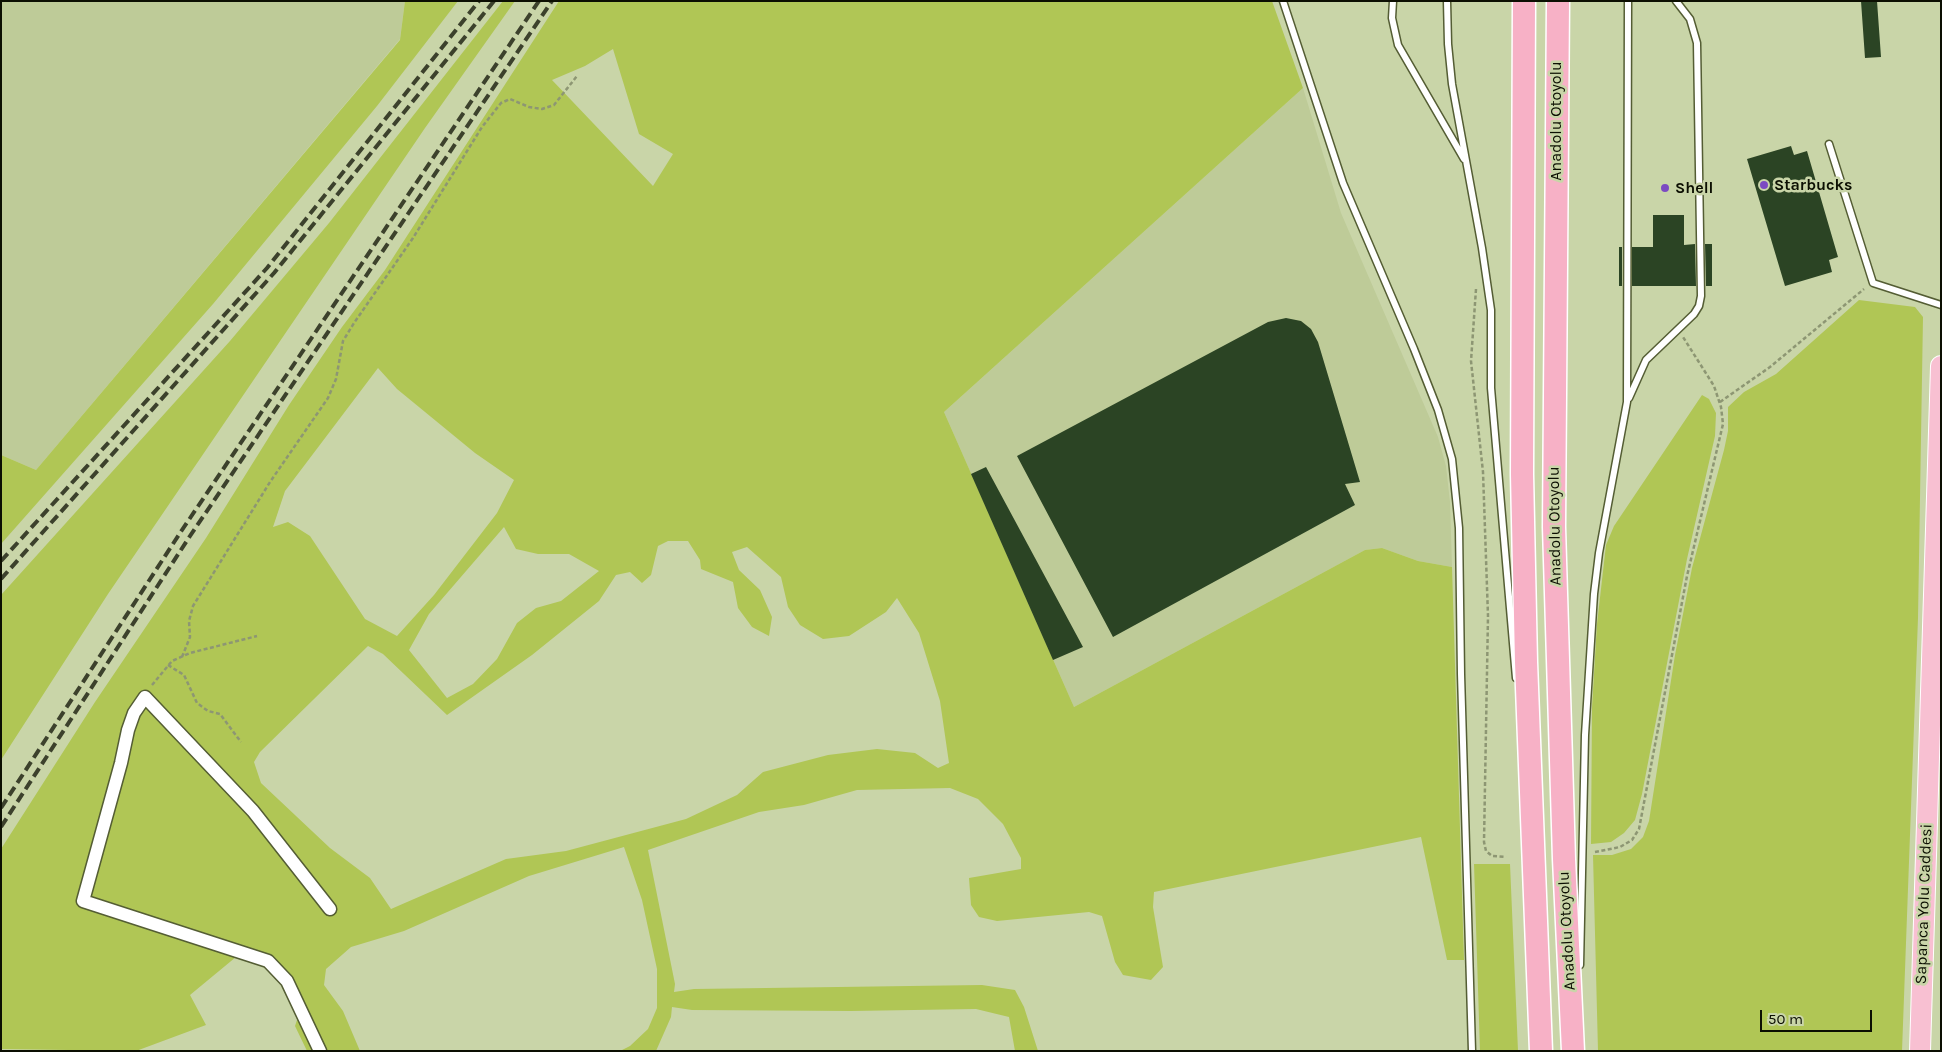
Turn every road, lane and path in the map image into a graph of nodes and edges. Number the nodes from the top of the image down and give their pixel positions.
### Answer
1 (1283, 1) edge
2 (1393, 1) edge
3 (1447, 1) edge
4 (1524, 1) edge
5 (1558, 1) edge
6 (1628, 1) edge
7 (1676, 1) edge
8 (577, 76) dead end
9 (1829, 144) dead end
10 (1466, 164) junction
11 (1477, 285) dead end
12 (1863, 290) dead end
13 (1941, 305) edge
14 (1678, 328) junction
15 (1941, 366) edge
16 (1627, 402) junction
17 (1720, 402) junction
18 (257, 636) dead end
19 (182, 657) junction
20 (168, 665) junction
21 (1516, 686) dead end
22 (145, 697) junction
23 (241, 742) dead end
24 (1522, 755) dead end
25 (1595, 852) dead end
26 (1506, 857) dead end
27 (330, 909) dead end
28 (1534, 914) junction
29 (1580, 971) dead end
30 (1579, 1011) dead end
31 (320, 1051) edge
32 (1472, 1051) edge
33 (1540, 1051) edge
34 (1573, 1051) edge
35 (1579, 1051) edge
36 (1920, 1051) edge

1 - 32 lane
2 - 10 lane
3 - 10 lane
4 - 28 highway, Anadolu Otoyolu
5 - 34 highway, Anadolu Otoyolu
6 - 16 lane
7 - 14 lane
8 - 19 path
9 - 13 lane
10 - 21 lane
11 - 26 path
12 - 17 path
14 - 16 lane
14 - 17 path
15 - 36 highway, Sapanca Yolu Caddesi
16 - 29 lane
17 - 25 path
18 - 19 path
19 - 20 path
20 - 22 path
20 - 23 path
22 - 27 street
22 - 31 street
24 - 28 lane
28 - 33 highway, Anadolu Otoyolu
30 - 35 lane

